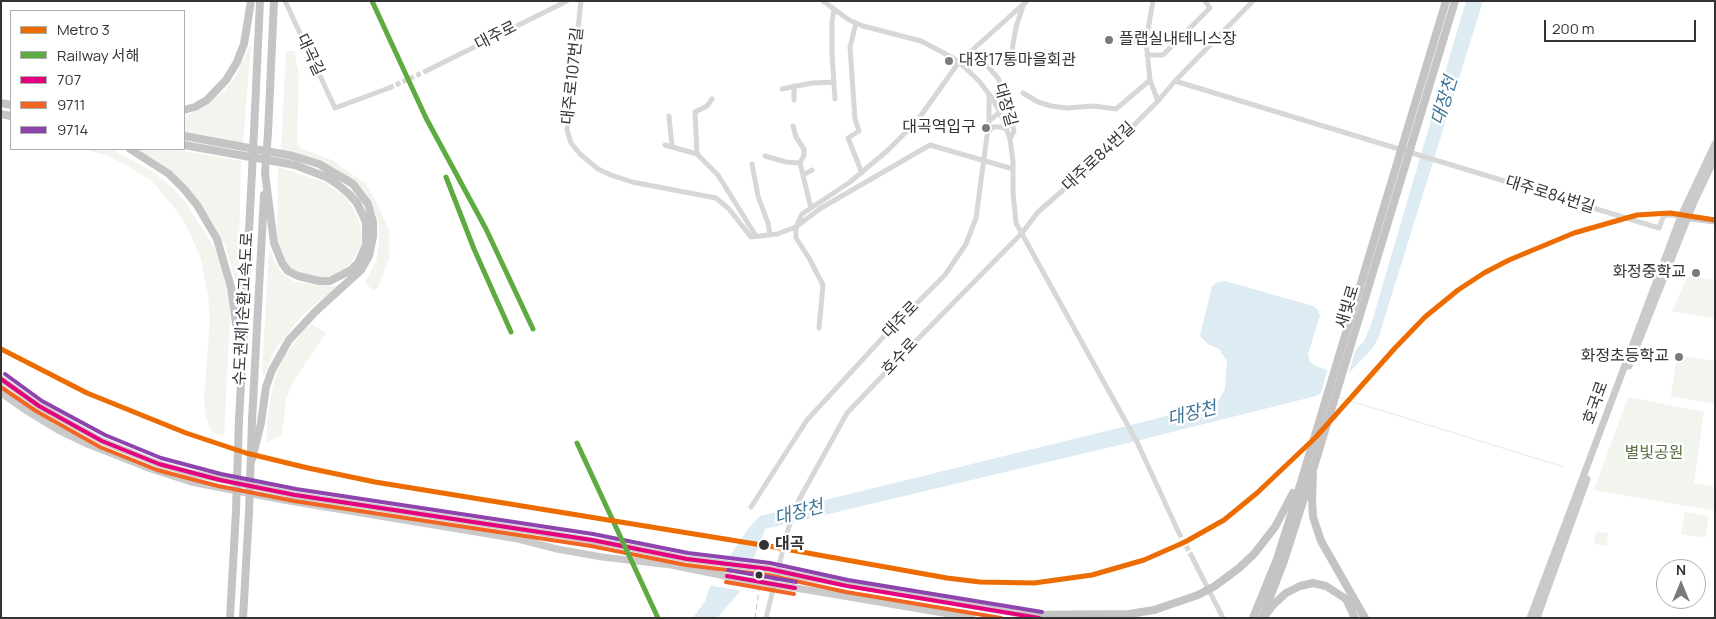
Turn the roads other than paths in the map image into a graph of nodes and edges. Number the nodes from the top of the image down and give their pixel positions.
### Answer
1 (251, 1) edge
2 (274, 1) edge
3 (285, 1) edge
4 (567, 1) edge
5 (581, 1) edge
6 (823, 1) edge
7 (1152, 1) edge
8 (1205, 1) edge
9 (1252, 1) edge
10 (1446, 1) edge
11 (1455, 1) edge
12 (260, 2) edge
13 (1025, 3) edge
14 (834, 10) junction
15 (856, 23) junction
16 (1146, 41) junction
17 (1121, 43) dead end
18 (973, 50) junction
19 (1148, 55) junction
20 (1011, 56) dead end
21 (959, 62) junction
22 (426, 71) tunnel mouth
23 (1150, 80) junction
24 (1175, 81) junction
25 (834, 82) junction
26 (794, 86) junction
27 (389, 88) tunnel mouth
28 (782, 89) dead end
29 (1023, 93) dead end
30 (990, 94) junction
31 (835, 98) dead end
32 (712, 99) dead end
33 (794, 100) dead end
34 (1158, 101) junction
35 (185, 110) edge
36 (1000, 112) junction
37 (669, 116) dead end
38 (989, 121) junction
39 (793, 126) dead end
40 (1007, 129) junction
41 (987, 133) junction
42 (185, 136) edge
43 (1010, 138) junction
44 (1715, 144) edge
45 (185, 145) edge
46 (665, 145) dead end
47 (672, 147) junction
48 (132, 150) edge
49 (697, 154) junction
50 (765, 156) dead end
51 (1715, 158) edge
52 (984, 160) junction
53 (800, 163) junction
54 (752, 164) dead end
55 (1013, 169) junction
56 (812, 170) dead end
57 (862, 172) junction
58 (265, 173) junction
59 (803, 175) junction
60 (811, 208) junction
61 (1685, 217) junction
62 (1715, 222) edge
63 (796, 227) junction
64 (1022, 232) junction
65 (770, 235) junction
66 (756, 236) junction
67 (819, 328) dead end
68 (242, 368) junction
69 (1, 379) edge
70 (1, 393) edge
71 (251, 466) junction
72 (1313, 470) junction
73 (1302, 474) junction
74 (751, 506) dead end
75 (1179, 533) tunnel mouth
76 (1191, 555) tunnel mouth
77 (1021, 614) junction
78 (230, 618) edge
79 (243, 618) edge
80 (766, 618) edge
81 (972, 618) edge
82 (1041, 618) edge
83 (1223, 618) edge
84 (1253, 618) edge
85 (1262, 618) edge
86 (1355, 618) edge
87 (1365, 618) edge
88 (1530, 618) edge
89 (1537, 618) edge

1 - 35 highway
2 - 58 highway, 수도권제1순환고속도로, bridge
3 - 27 street, 대곡길
4 - 22 street, 대주로
5 - 66 street, 대주로107번길
6 - 14 street
7 - 16 street
8 - 19 street
9 - 24 street, 대주로84번길
10 - 73 highway, 새빛로, bridge
11 - 72 highway, 새빛로, bridge
12 - 68 highway, 수도권제1순환고속도로, bridge
13 - 18 street
13 - 20 street
14 - 15 street
14 - 25 street
15 - 21 street
15 - 57 street
16 - 17 street
16 - 19 street
18 - 21 street
18 - 43 street, 대장길
19 - 23 street
21 - 30 street
21 - 57 street
23 - 29 street
23 - 34 street
24 - 34 street, 대주로84번길
24 - 61 street, 대주로84번길
25 - 26 street
25 - 31 street
26 - 28 street
26 - 33 street
30 - 36 street
30 - 38 street, 대주로
32 - 49 street
34 - 64 street, 대주로84번길
36 - 38 street
36 - 40 street
37 - 47 street
38 - 41 street, 대주로
39 - 53 street
40 - 41 street
40 - 43 street
41 - 52 street, 대주로
42 - 71 highway, bridge
43 - 55 street
44 - 61 main road, 호국로
45 - 58 highway
46 - 47 street
47 - 49 street
48 - 68 highway
49 - 66 street
50 - 53 street
51 - 61 main road, 호국로
52 - 55 street
52 - 63 street
52 - 74 street, 대주로
53 - 59 street
54 - 65 street
55 - 64 street
56 - 59 street
57 - 60 street
58 - 71 highway, 수도권제1순환고속도로, bridge
59 - 60 street
60 - 63 street
61 - 62 main road
61 - 88 main road, 호국로
61 - 89 main road, 호국로
63 - 65 street
63 - 67 street
64 - 75 street
64 - 80 street, 호수로
65 - 66 street
68 - 78 highway, 수도권제1순환고속도로, bridge
69 - 77 main road, bridge
70 - 81 main road, bridge
71 - 79 highway, 수도권제1순환고속도로, bridge
72 - 85 highway, 새빛로, bridge
72 - 87 highway, bridge
73 - 77 highway, bridge
73 - 84 highway, 새빛로, bridge
76 - 83 street
77 - 82 main road
85 - 86 highway

